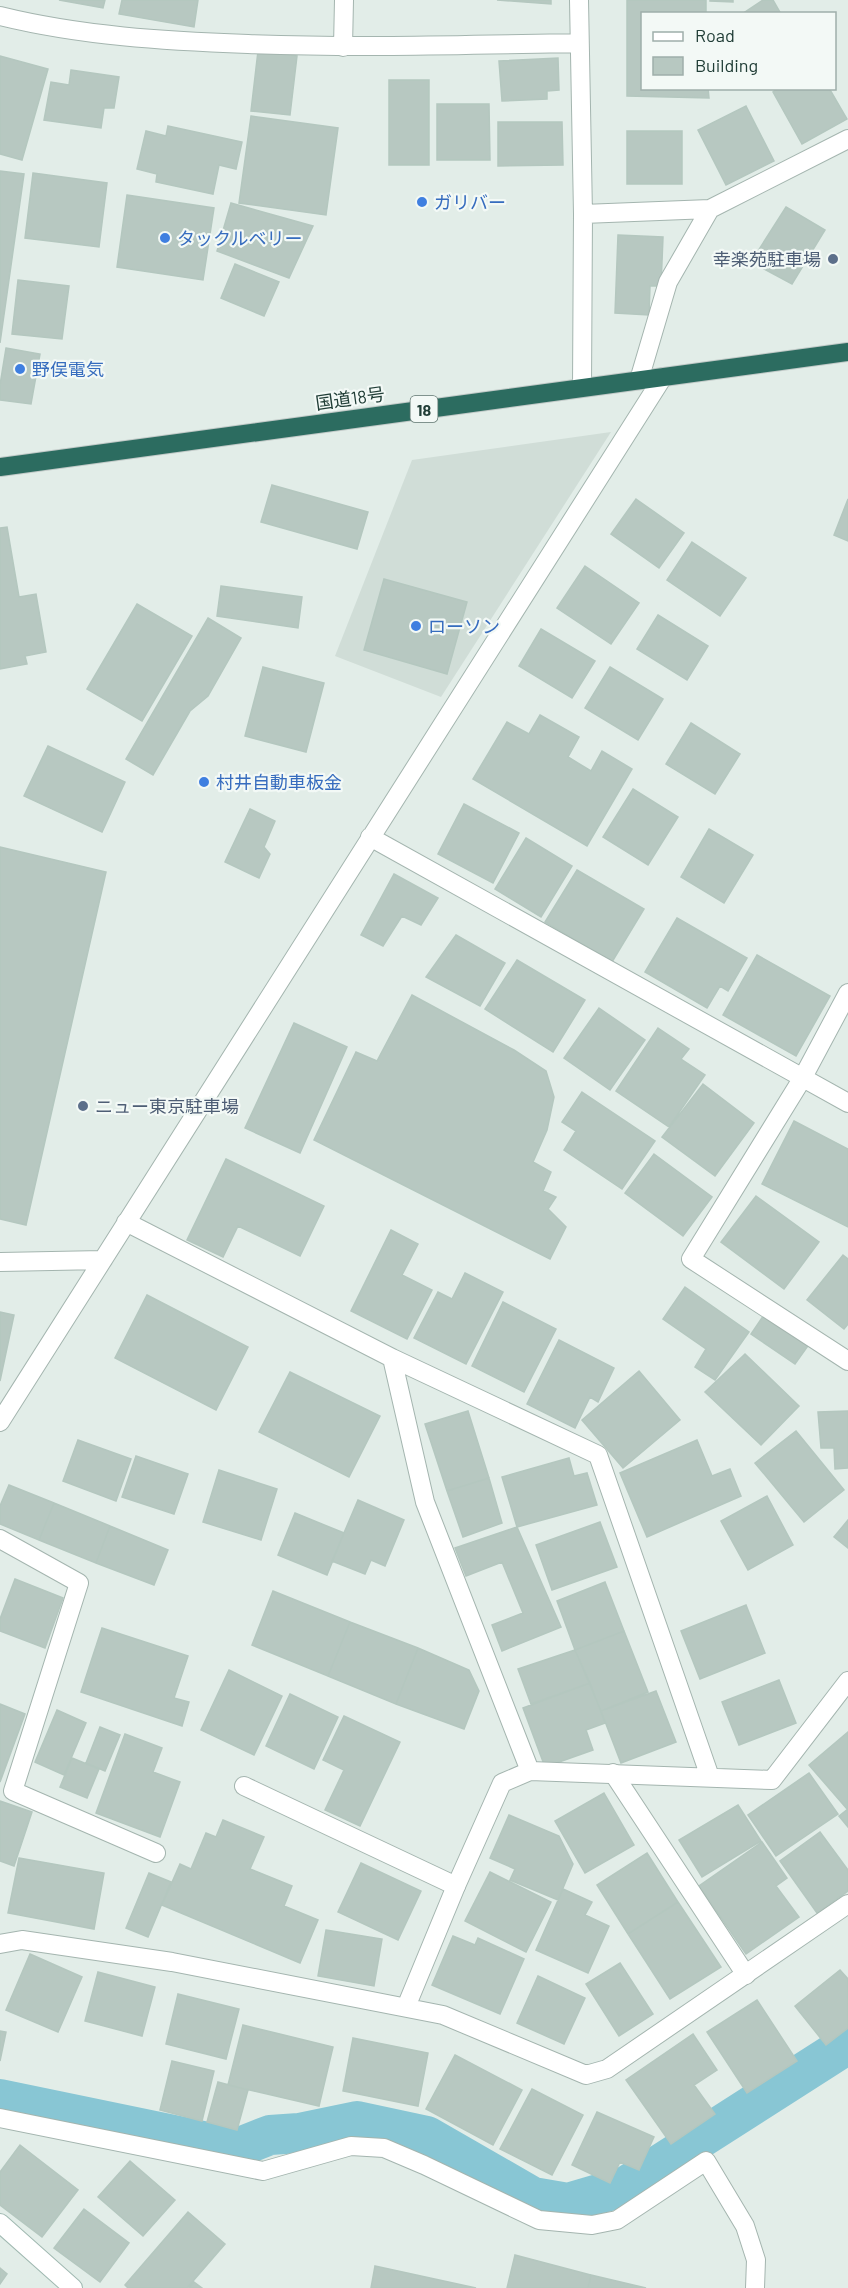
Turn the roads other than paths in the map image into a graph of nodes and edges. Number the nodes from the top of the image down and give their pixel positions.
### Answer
1 (344, 0) edge
2 (579, 0) edge
3 (0, 16) edge
4 (579, 43) junction
5 (343, 47) junction
6 (848, 139) edge
7 (710, 209) junction
8 (583, 214) junction
9 (848, 352) edge
10 (663, 377) junction
11 (639, 380) junction
12 (582, 387) junction
13 (0, 466) edge
14 (370, 837) junction
15 (848, 993) edge
16 (802, 1078) junction
17 (848, 1102) edge
18 (126, 1222) junction
19 (103, 1260) junction
20 (0, 1262) edge
21 (392, 1358) junction
22 (848, 1361) edge
23 (0, 1422) edge
24 (0, 1539) edge
25 (848, 1681) edge
26 (530, 1771) junction
27 (613, 1773) junction
28 (710, 1777) junction
29 (244, 1786) dead end
30 (156, 1854) dead end
31 (456, 1886) junction
32 (848, 1904) edge
33 (0, 1944) edge
34 (746, 1975) junction
35 (406, 2007) junction
36 (0, 2118) edge
37 (0, 2223) edge
38 (73, 2288) edge
39 (755, 2288) edge

1 - 5 street
2 - 4 street
3 - 5 street
4 - 5 street
4 - 8 street
6 - 7 street
7 - 8 street
7 - 11 street
8 - 12 street
9 - 10 highway, 国道18号 / 18
10 - 11 highway, 国道18号 / 18
10 - 14 street
11 - 12 highway, 国道18号 / 18
12 - 13 highway, 国道18号 / 18
14 - 16 street
14 - 18 street
15 - 16 street
16 - 17 street
16 - 22 street
18 - 19 street
18 - 21 street
19 - 20 street
19 - 23 street
21 - 26 street
21 - 28 street
24 - 30 street
25 - 28 street
26 - 27 street
26 - 31 street
27 - 28 street
27 - 34 street
29 - 31 street
31 - 35 street
32 - 34 street
33 - 35 street
34 - 35 street
36 - 39 street
37 - 38 street

